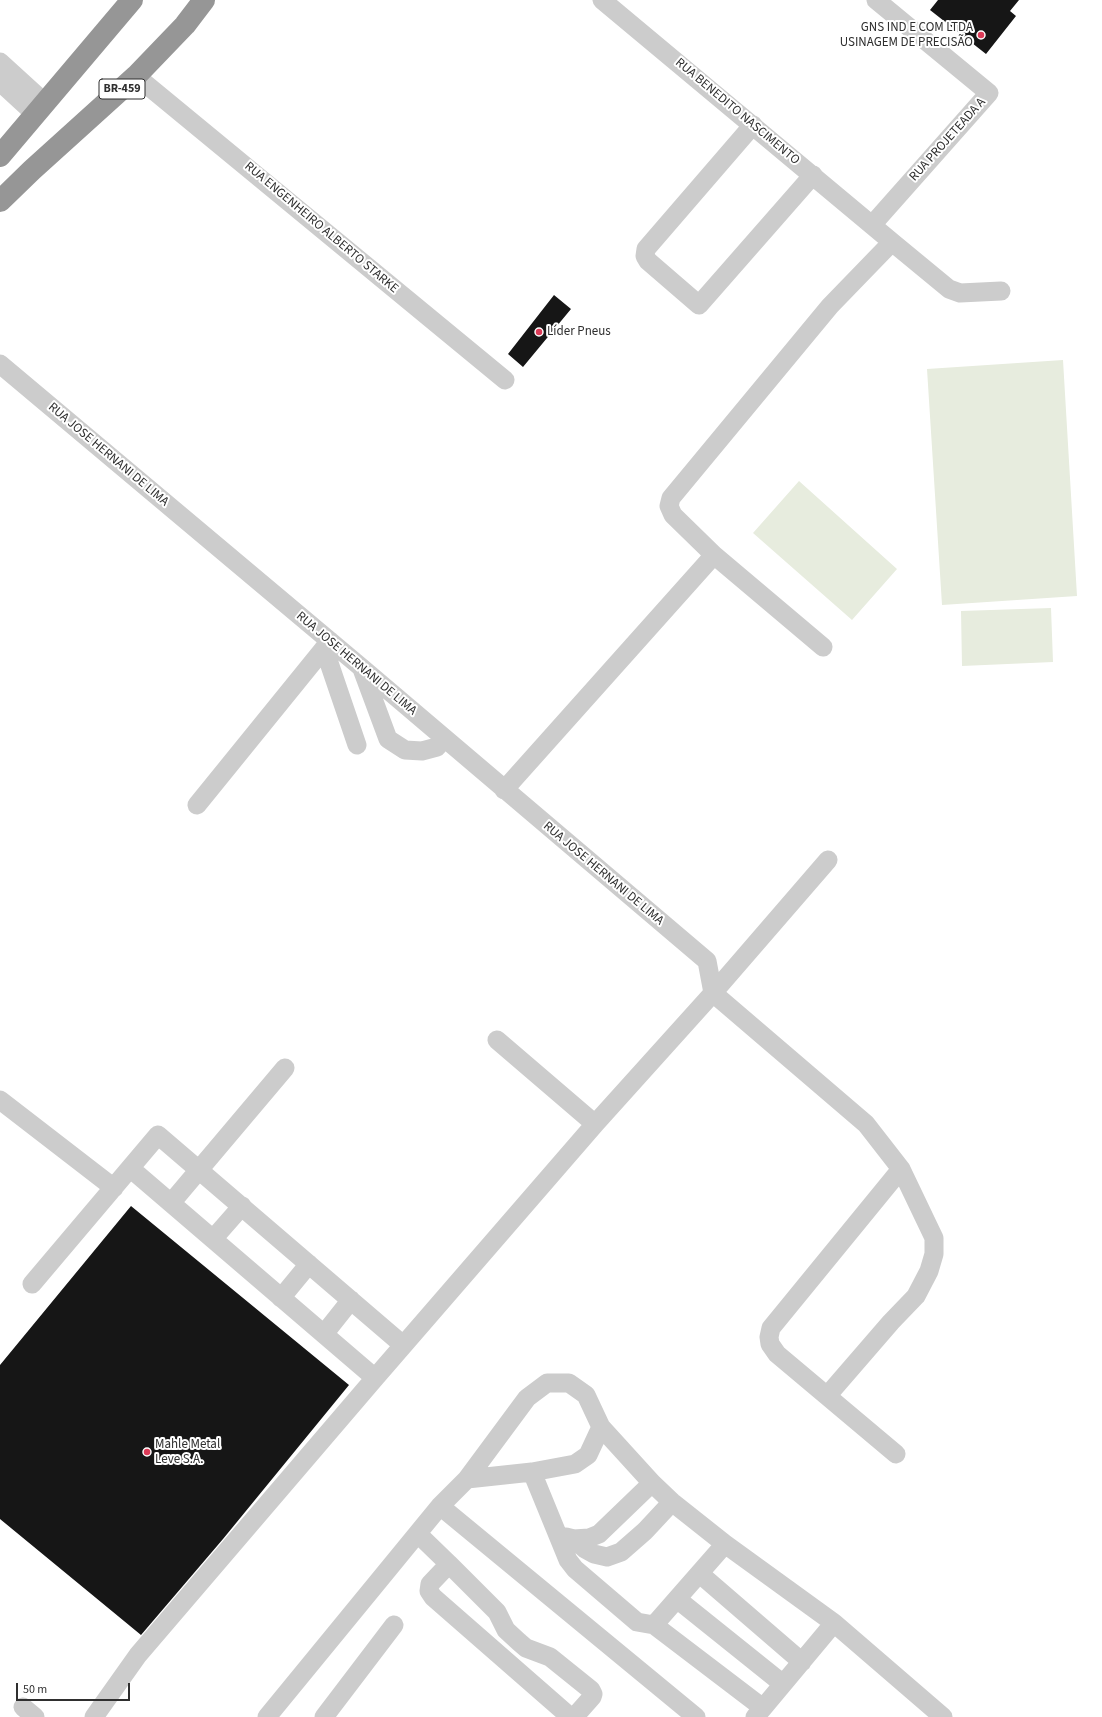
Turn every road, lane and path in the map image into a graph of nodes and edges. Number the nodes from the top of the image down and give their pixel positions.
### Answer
1 (132, 0) edge
2 (204, 0) edge
3 (602, 0) edge
4 (876, 0) edge
5 (0, 62) edge
6 (136, 76) junction
7 (0, 82) edge
8 (40, 109) junction
9 (753, 125) junction
10 (0, 156) edge
11 (813, 175) junction
12 (0, 202) edge
13 (872, 225) junction
14 (892, 242) junction
15 (1001, 291) dead end
16 (0, 364) edge
17 (505, 380) dead end
18 (714, 555) junction
19 (327, 645) junction
20 (823, 647) dead end
21 (362, 668) junction
22 (443, 738) junction
23 (357, 745) dead end
24 (504, 790) junction
25 (197, 806) dead end
26 (828, 860) dead end
27 (713, 993) junction
28 (497, 1040) dead end
29 (285, 1068) dead end
30 (0, 1100) edge
31 (595, 1124) junction
32 (130, 1168) junction
33 (199, 1170) junction
34 (901, 1170) junction
35 (114, 1188) junction
36 (171, 1203) junction
37 (242, 1206) junction
38 (213, 1239) junction
39 (309, 1264) junction
40 (32, 1284) dead end
41 (281, 1298) junction
42 (351, 1300) junction
43 (324, 1334) junction
44 (403, 1345) junction
45 (375, 1378) junction
46 (827, 1396) junction
47 (601, 1427) junction
48 (896, 1454) dead end
49 (532, 1472) junction
50 (467, 1480) junction
51 (652, 1483) junction
52 (672, 1502) junction
53 (440, 1506) junction
54 (418, 1534) junction
55 (566, 1537) junction
56 (725, 1544) junction
57 (449, 1564) junction
58 (700, 1574) junction
59 (677, 1599) junction
60 (834, 1623) junction
61 (394, 1625) dead end
62 (654, 1625) junction
63 (802, 1662) junction
64 (783, 1684) junction
65 (759, 1712) edge
66 (94, 1717) edge
67 (267, 1717) edge
68 (324, 1717) edge
69 (696, 1717) edge
70 (943, 1717) edge

1 - 8 highway
2 - 6 highway, BR-459
3 - 9 street, RUA BENEDITO NASCIMENTO
4 - 13 street, RUA PROJETEADA A
5 - 8 street
6 - 12 highway, BR-459
6 - 17 street, RUA ENGENHEIRO ALBERTO STARKE
7 - 8 street
8 - 10 highway
9 - 11 street, RUA BENEDITO NASCIMENTO
9 - 11 street
11 - 13 street, RUA BENEDITO NASCIMENTO
13 - 14 street, RUA BENEDITO NASCIMENTO
14 - 15 street, RUA BENEDITO NASCIMENTO
14 - 18 street
16 - 19 street, RUA JOSE HERNANI DE LIMA
18 - 20 street
18 - 24 street
19 - 21 street, RUA JOSE HERNANI DE LIMA
19 - 23 street
19 - 25 street
21 - 22 street, RUA JOSE HERNANI DE LIMA
21 - 22 street
22 - 24 street, RUA JOSE HERNANI DE LIMA
24 - 27 street, RUA JOSE HERNANI DE LIMA
26 - 27 street
27 - 31 street
27 - 34 street
28 - 31 street
29 - 33 street
30 - 35 street
31 - 44 street
32 - 33 street
32 - 35 street
32 - 36 street
33 - 36 street
33 - 37 street
34 - 46 street
34 - 46 street
35 - 40 street
36 - 38 street
37 - 38 street
37 - 39 street
38 - 41 street
39 - 41 street
39 - 42 street
41 - 43 street
42 - 43 street
42 - 44 street
43 - 45 street
44 - 45 street
45 - 66 street
46 - 48 street
47 - 49 street
47 - 50 street
47 - 51 street
49 - 50 street
49 - 55 street
50 - 53 street
51 - 52 street
51 - 55 street
52 - 55 street
52 - 56 street
53 - 54 street
53 - 69 street
54 - 57 street
54 - 67 street
55 - 62 street
56 - 58 street
56 - 60 street
57 - 57 street
58 - 59 street
58 - 63 street
59 - 62 street
59 - 64 street
60 - 63 street
60 - 70 street
61 - 68 street
62 - 65 street
63 - 64 street
64 - 65 street

